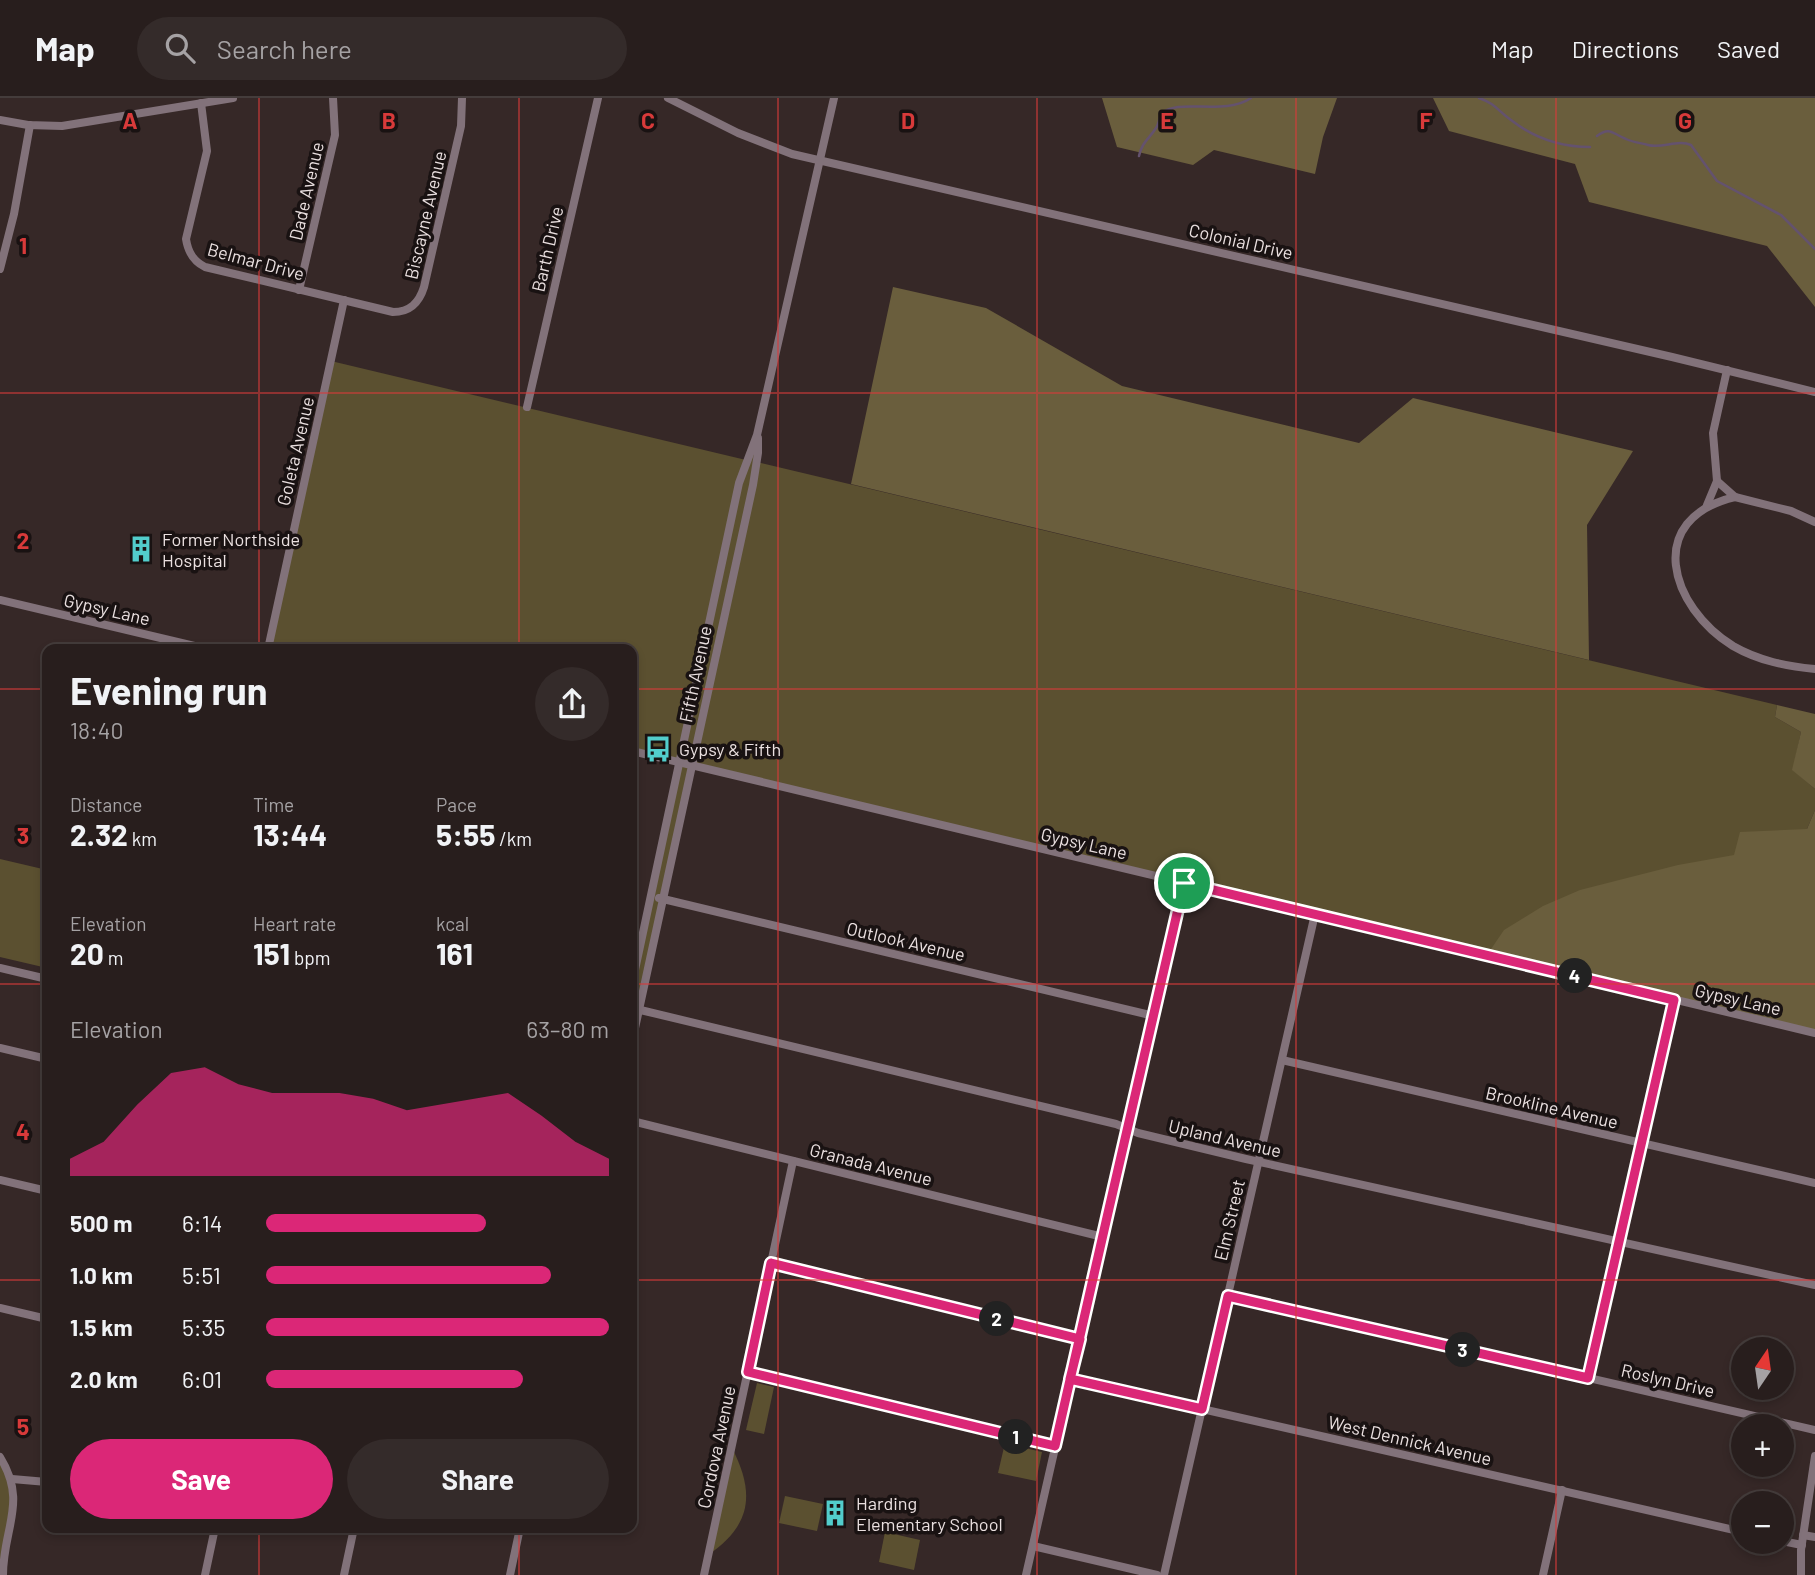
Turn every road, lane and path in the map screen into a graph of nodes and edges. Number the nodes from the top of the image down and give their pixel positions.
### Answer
1 (233, 98) edge
2 (333, 98) edge
3 (462, 98) edge
4 (598, 98) edge
5 (668, 98) edge
6 (834, 98) edge
7 (678, 100) edge
8 (201, 103) junction
9 (0, 120) edge
10 (30, 125) junction
11 (818, 160) junction
12 (0, 269) edge
13 (299, 290) junction
14 (344, 300) junction
15 (1727, 370) junction
16 (1815, 392) edge
17 (527, 407) dead end
18 (758, 435) junction
19 (1717, 481) junction
20 (1735, 497) junction
21 (1707, 505) junction
22 (1815, 522) edge
23 (0, 600) edge
24 (186, 644) edge
25 (269, 644) edge
26 (1815, 669) edge
27 (637, 752) edge
28 (678, 762) junction
29 (691, 765) junction
30 (1184, 883) junction
31 (651, 896) junction
32 (663, 899) junction
33 (1315, 914) junction
34 (637, 961) edge
35 (0, 968) edge
36 (42, 978) edge
37 (1674, 1000) junction
38 (637, 1001) edge
39 (637, 1009) edge
40 (1154, 1016) junction
41 (1815, 1034) edge
42 (0, 1048) edge
43 (42, 1058) edge
44 (1282, 1060) junction
45 (637, 1122) edge
46 (1128, 1129) junction
47 (1642, 1143) junction
48 (793, 1161) junction
49 (1258, 1162) junction
50 (0, 1180) edge
51 (1815, 1183) edge
52 (42, 1190) edge
53 (1103, 1237) junction
54 (1619, 1242) junction
55 (771, 1263) junction
56 (1815, 1285) edge
57 (1228, 1296) junction
58 (0, 1308) edge
59 (42, 1318) edge
60 (1080, 1339) junction
61 (748, 1372) junction
62 (1588, 1378) junction
63 (1070, 1379) junction
64 (1202, 1409) junction
65 (1815, 1430) edge
66 (1055, 1446) junction
67 (1815, 1456) edge
68 (0, 1457) edge
69 (12, 1479) junction
70 (42, 1482) edge
71 (1562, 1490) junction
72 (1731, 1529) edge
73 (214, 1533) edge
74 (353, 1533) edge
75 (519, 1533) edge
76 (1803, 1535) junction
77 (1815, 1537) edge
78 (1794, 1543) edge
79 (1802, 1545) junction
80 (1032, 1546) junction
81 (3, 1575) edge
82 (205, 1575) edge
83 (344, 1575) edge
84 (510, 1575) edge
85 (704, 1575) edge
86 (1026, 1575) edge
87 (1157, 1575) edge
88 (1164, 1575) edge
89 (1543, 1575) edge
90 (1801, 1575) edge

1 - 8 street
2 - 13 street, Dade Avenue
3 - 14 street, Biscayne Avenue
4 - 17 street, Barth Drive
5 - 7 street, Colonial Drive
6 - 11 street, Fifth Avenue
7 - 11 street, Colonial Drive
8 - 10 street
8 - 13 street, Belmar Drive
9 - 10 street
10 - 12 street
11 - 15 street, Colonial Drive
11 - 18 street, Fifth Avenue
13 - 14 street, Belmar Drive
14 - 25 street, Goleta Avenue
15 - 16 street, Colonial Drive
15 - 19 street
18 - 28 street, Fifth Avenue
18 - 29 street, Fifth Avenue
19 - 20 street
19 - 21 street
20 - 21 street
20 - 22 street
21 - 26 street
23 - 24 street, Gypsy Lane
27 - 28 street, Gypsy Lane
28 - 29 street, Gypsy Lane
28 - 31 street, Fifth Avenue
29 - 30 street, Gypsy Lane
29 - 32 street, Fifth Avenue
30 - 33 street, Gypsy Lane
30 - 40 street
31 - 32 street, Outlook Avenue
31 - 34 street, Fifth Avenue
32 - 38 street, Fifth Avenue
32 - 40 street, Outlook Avenue
33 - 37 street, Gypsy Lane
33 - 44 street, Elm Street
35 - 36 street
37 - 41 street, Gypsy Lane
37 - 47 street
39 - 46 street, Upland Avenue
40 - 46 street
42 - 43 street
44 - 47 street, Brookline Avenue
44 - 49 street, Elm Street
45 - 48 street, Granada Avenue
46 - 49 street, Upland Avenue
46 - 53 street
47 - 51 street, Brookline Avenue
47 - 54 street
48 - 53 street, Granada Avenue
48 - 55 street, Cordova Avenue
49 - 54 street, Upland Avenue
49 - 57 street, Elm Street
50 - 52 street
53 - 60 street
54 - 56 street, Upland Avenue
54 - 62 street
55 - 60 street
55 - 61 street, Cordova Avenue
57 - 62 street, Roslyn Drive
57 - 64 street, Elm Street
58 - 59 street
60 - 63 street
61 - 66 street
61 - 85 street, Cordova Avenue
62 - 65 street, Roslyn Drive
63 - 64 street, West Dennick Avenue
63 - 66 street
64 - 71 street, West Dennick Avenue
64 - 88 street, Elm Street
66 - 80 street
67 - 76 street
68 - 69 street
69 - 70 street
69 - 81 street
71 - 72 street, West Dennick Avenue
71 - 89 street
73 - 82 street
74 - 83 street
75 - 84 street
76 - 77 street
76 - 79 street
78 - 79 street
79 - 90 street
80 - 86 street
80 - 87 street

